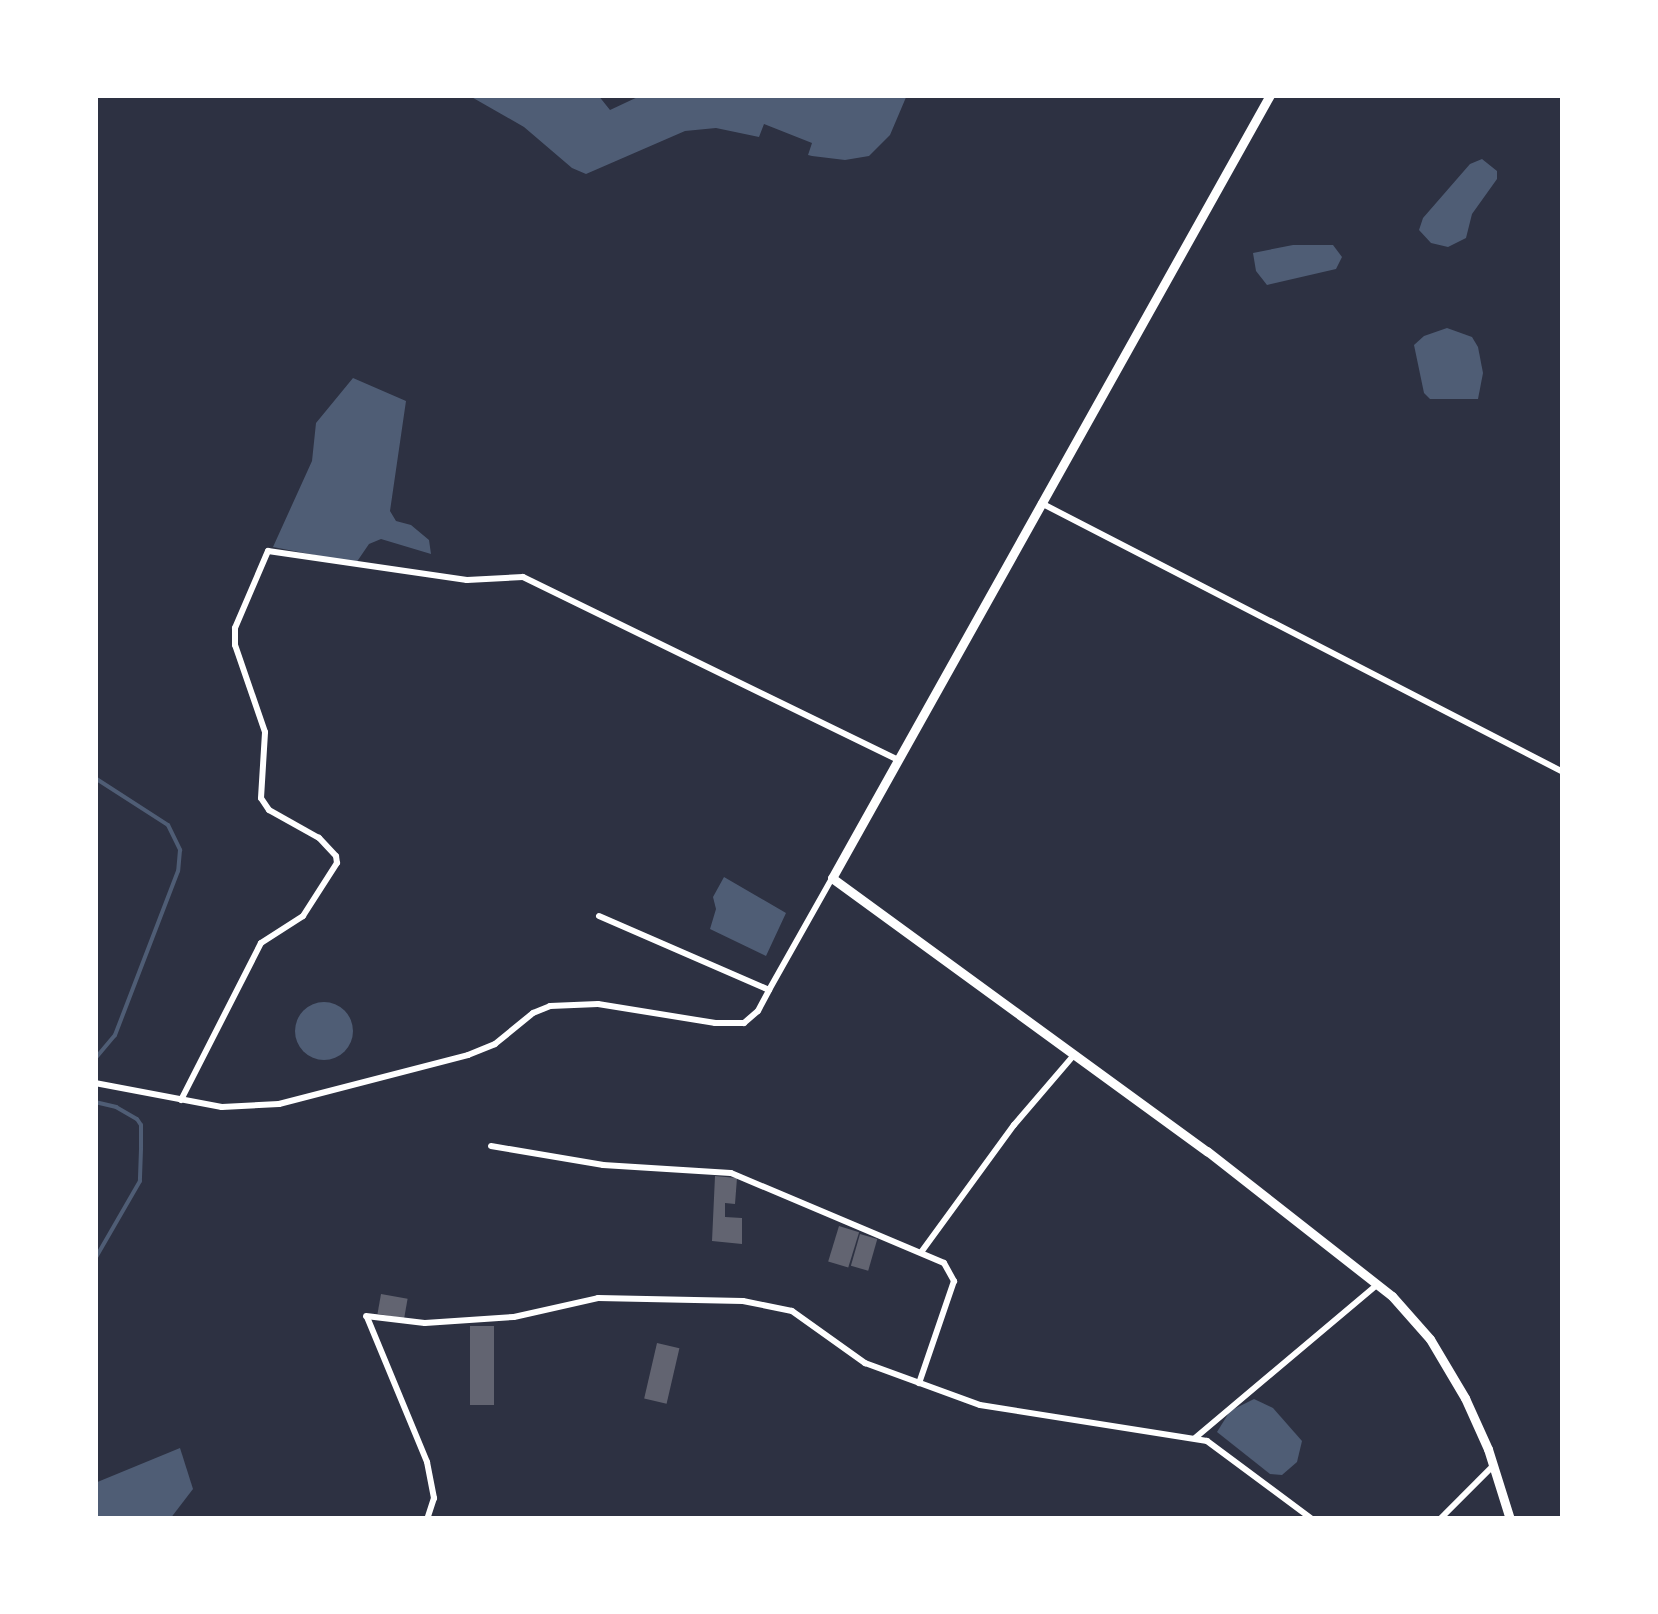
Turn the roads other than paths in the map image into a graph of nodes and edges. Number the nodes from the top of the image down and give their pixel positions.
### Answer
1 (1270, 95) edge
2 (1041, 503) junction
3 (898, 760) junction
4 (1563, 772) edge
5 (832, 878) junction
6 (600, 916) dead end
7 (768, 990) junction
8 (1074, 1054) junction
9 (95, 1082) edge
10 (181, 1100) junction
11 (491, 1146) dead end
12 (922, 1252) junction
13 (1378, 1284) junction
14 (919, 1383) junction
15 (1194, 1439) junction
16 (1494, 1465) junction
17 (427, 1519) edge
18 (1312, 1519) edge
19 (1440, 1519) edge
20 (1510, 1519) edge

1 - 2 main road
2 - 3 main road
2 - 4 street
3 - 5 main road
3 - 10 street
5 - 7 street
5 - 8 main road
6 - 7 street
7 - 10 street
8 - 12 street
8 - 13 main road
9 - 10 street
11 - 12 street
12 - 14 street
13 - 15 street
13 - 16 main road
14 - 15 street
14 - 17 street
15 - 18 street
16 - 19 street
16 - 20 main road

